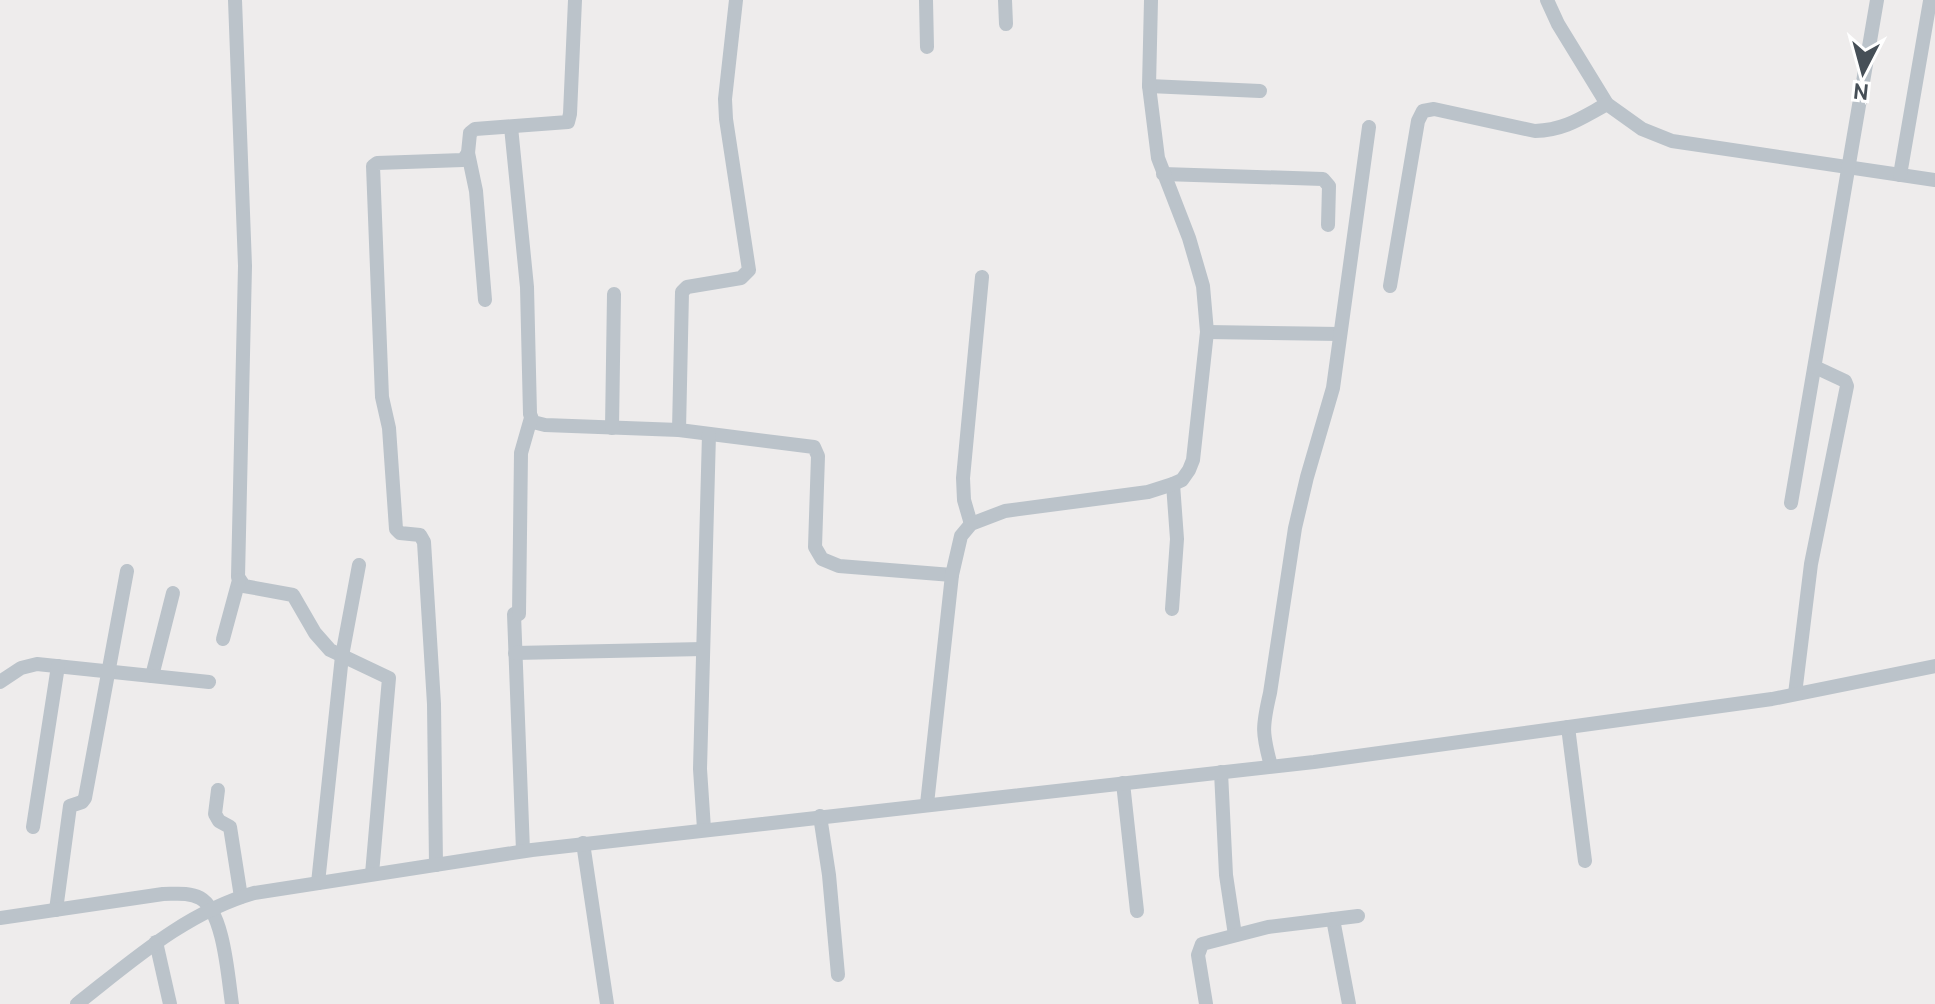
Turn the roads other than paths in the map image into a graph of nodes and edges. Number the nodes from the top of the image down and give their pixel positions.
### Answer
1 (235, 0) edge
2 (575, 0) edge
3 (736, 0) edge
4 (926, 0) edge
5 (1005, 0) edge
6 (1151, 0) edge
7 (1547, 0) edge
8 (1877, 0) edge
9 (1930, 1) edge
10 (1006, 24) dead end
11 (927, 47) dead end
12 (1149, 86) junction
13 (1260, 91) dead end
14 (1607, 104) junction
15 (511, 127) junction
16 (1369, 127) dead end
17 (468, 153) junction
18 (1850, 169) junction
19 (1163, 174) junction
20 (1900, 175) junction
21 (1935, 180) edge
22 (1328, 225) dead end
23 (982, 277) dead end
24 (1390, 286) dead end
25 (614, 294) dead end
26 (485, 300) dead end
27 (1207, 332) junction
28 (1340, 334) junction
29 (1815, 367) junction
30 (531, 418) junction
31 (612, 428) junction
32 (679, 430) junction
33 (709, 434) junction
34 (1173, 484) junction
35 (1791, 503) dead end
36 (971, 524) junction
37 (359, 565) dead end
38 (127, 571) dead end
39 (952, 575) junction
40 (239, 580) junction
41 (173, 593) dead end
42 (1172, 609) dead end
43 (223, 639) dead end
44 (703, 649) junction
45 (515, 653) junction
46 (342, 656) junction
47 (58, 666) junction
48 (1935, 666) edge
49 (108, 672) junction
50 (152, 676) junction
51 (0, 682) edge
52 (209, 682) dead end
53 (1795, 694) junction
54 (1568, 727) junction
55 (1271, 766) junction
56 (1221, 772) junction
57 (1123, 783) junction
58 (218, 790) dead end
59 (927, 804) junction
60 (820, 816) junction
61 (33, 827) dead end
62 (704, 829) junction
63 (583, 843) junction
64 (523, 851) junction
65 (1585, 861) dead end
66 (436, 865) junction
67 (372, 874) junction
68 (318, 883) junction
69 (241, 897) junction
70 (211, 907) junction
71 (56, 910) junction
72 (1137, 911) dead end
73 (1358, 916) dead end
74 (0, 918) edge
75 (1333, 919) junction
76 (1235, 935) junction
77 (156, 942) junction
78 (838, 975) dead end
79 (77, 1004) edge
80 (170, 1004) edge
81 (232, 1004) edge
82 (607, 1004) edge
83 (1206, 1004) edge
84 (1349, 1004) edge

1 - 40 street
2 - 15 street
3 - 32 street
4 - 11 street
5 - 10 street
6 - 12 street
7 - 14 street
8 - 18 street
9 - 20 street
12 - 13 street
12 - 19 street
14 - 18 street
14 - 24 street
15 - 17 street
15 - 30 street
16 - 28 street
17 - 26 street
17 - 66 street
18 - 20 street
18 - 29 street
19 - 22 street
19 - 27 street
20 - 21 street
23 - 36 street
25 - 31 street
27 - 28 street
27 - 34 street
28 - 55 street
29 - 35 street
29 - 53 street
30 - 31 street
30 - 45 street
31 - 32 street
32 - 33 street
33 - 39 street
33 - 44 street
34 - 36 street
34 - 42 street
36 - 39 street
37 - 46 street
38 - 49 street
39 - 59 street
40 - 43 street
40 - 46 street
41 - 50 street
44 - 45 street
44 - 62 street
45 - 64 street
46 - 67 street
46 - 68 street
47 - 49 street
47 - 51 street
47 - 61 street
48 - 53 street
49 - 50 street
49 - 71 street
50 - 52 street
53 - 54 street
54 - 55 street
54 - 65 street
55 - 56 street
56 - 57 street
56 - 76 street
57 - 59 street
57 - 72 street
58 - 69 street
59 - 60 street
60 - 62 street
60 - 78 street
62 - 63 street
63 - 64 street
63 - 82 street
64 - 66 street
66 - 67 street
67 - 68 street
68 - 69 street
69 - 70 street
70 - 71 street
70 - 77 street
70 - 81 street
71 - 74 street
73 - 75 street
75 - 76 street
75 - 84 street
76 - 83 street
77 - 79 street
77 - 80 street

